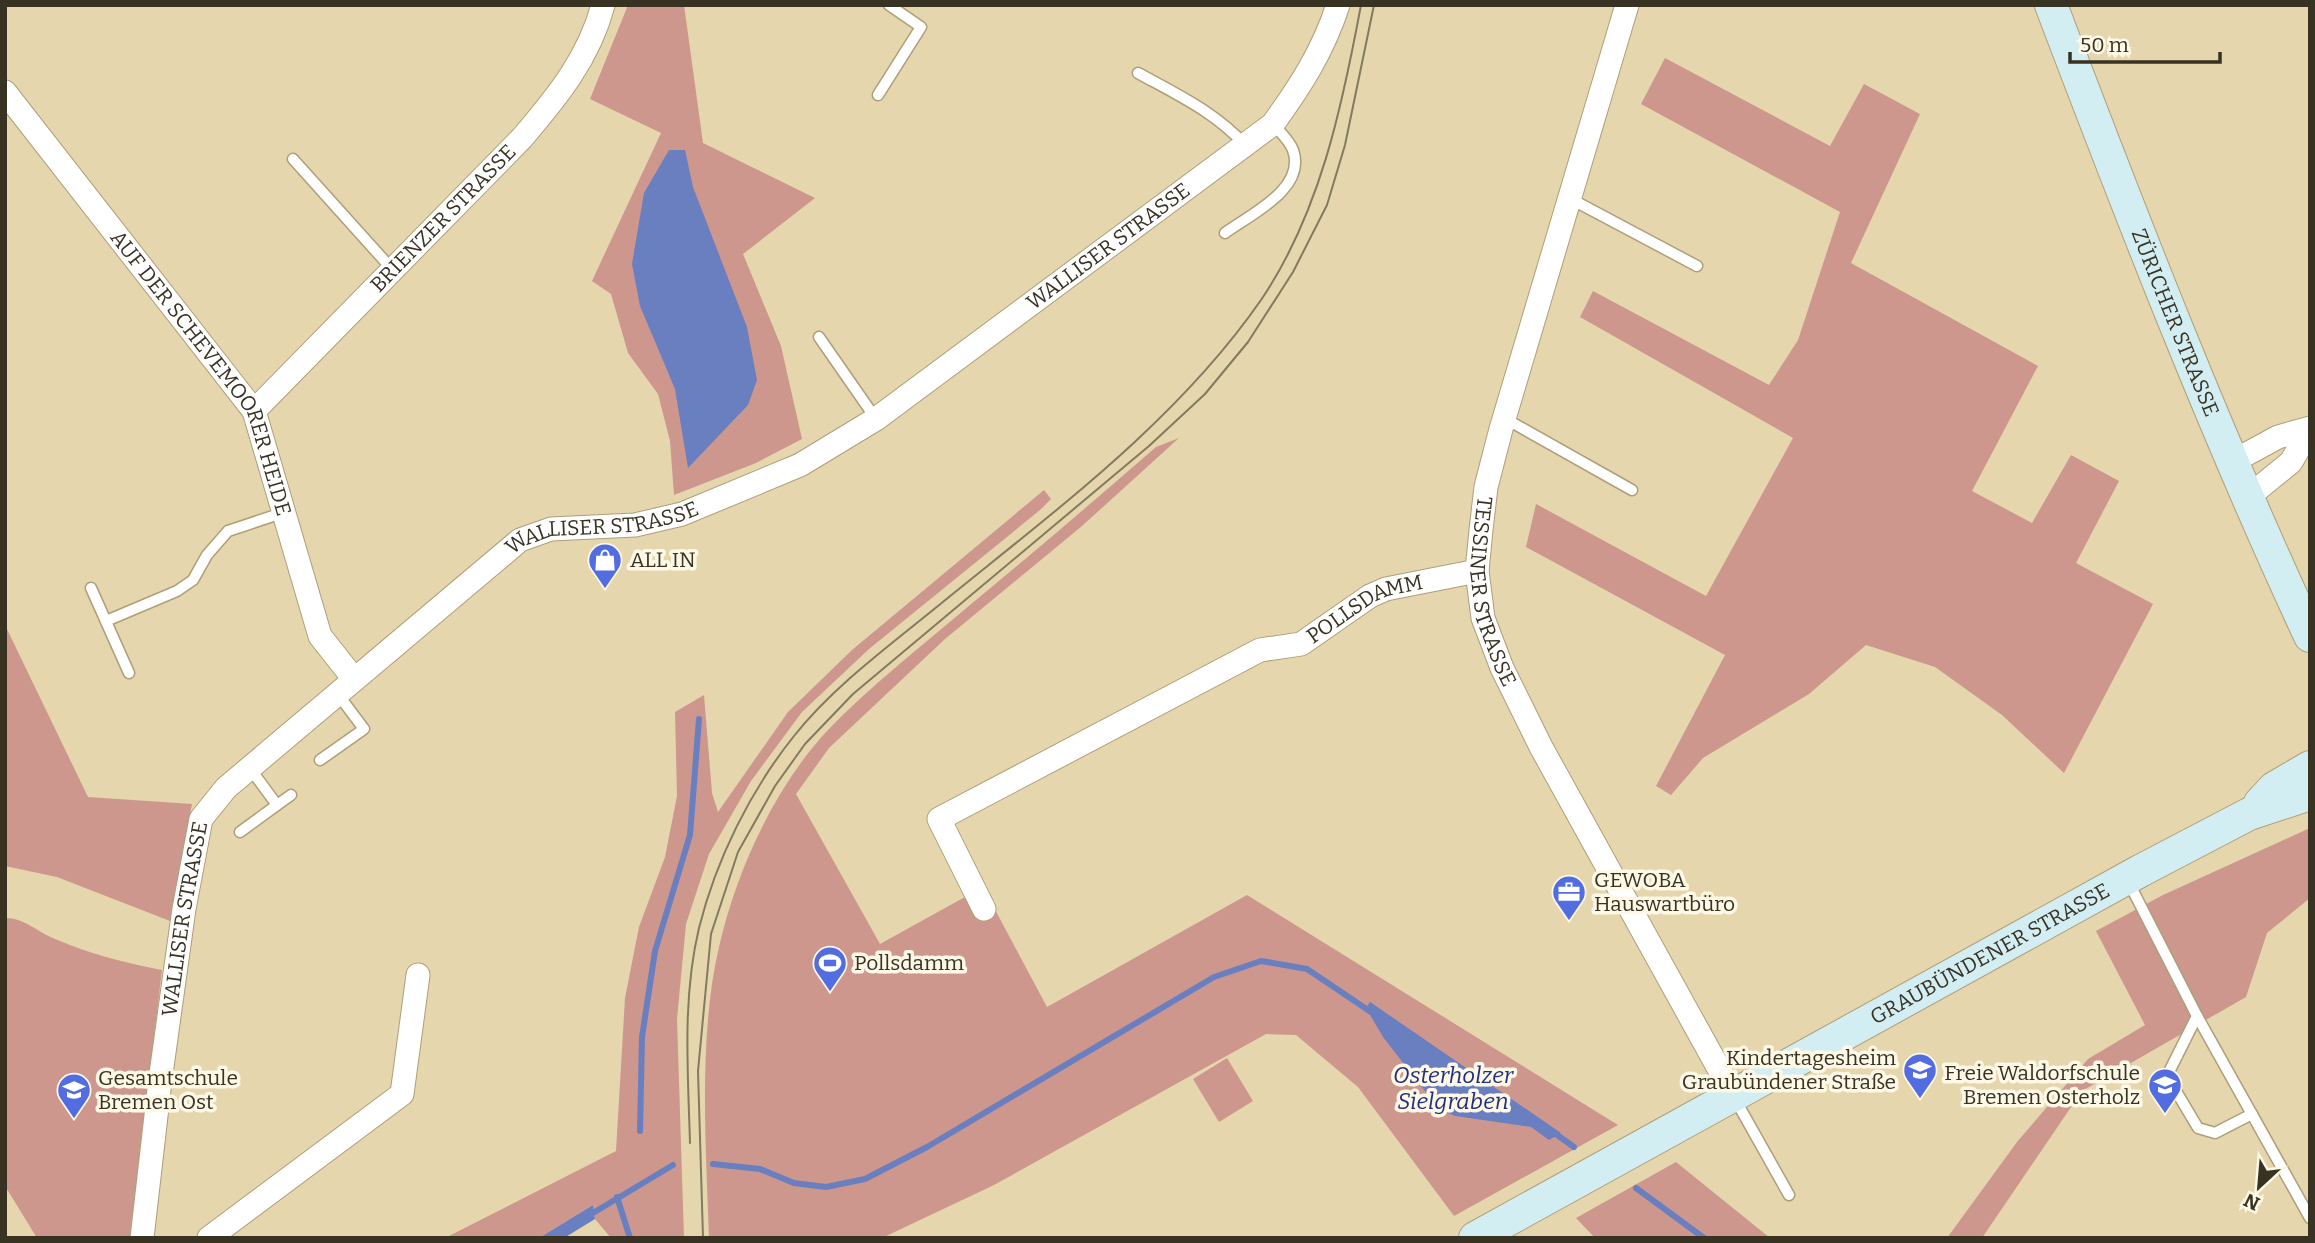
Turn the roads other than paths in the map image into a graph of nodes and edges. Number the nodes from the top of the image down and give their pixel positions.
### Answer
1 (603, 5) edge
2 (889, 5) edge
3 (1338, 5) edge
4 (1628, 5) edge
5 (2051, 5) edge
6 (1138, 73) dead end
7 (5, 92) edge
8 (878, 95) dead end
9 (1273, 124) junction
10 (1246, 146) junction
11 (293, 159) dead end
12 (1569, 198) junction
13 (1225, 233) dead end
14 (1697, 266) dead end
15 (391, 268) junction
16 (819, 337) dead end
17 (254, 411) junction
18 (1504, 418) junction
19 (876, 419) junction
20 (2310, 429) edge
21 (2232, 462) junction
22 (1632, 490) dead end
23 (2248, 498) junction
24 (285, 512) junction
25 (1477, 571) junction
26 (91, 588) dead end
27 (106, 621) junction
28 (2310, 636) edge
29 (129, 673) dead end
30 (345, 686) junction
31 (374, 721) dead end
32 (363, 729) junction
33 (320, 761) dead end
34 (249, 767) junction
35 (2310, 767) edge
36 (2310, 793) edge
37 (291, 795) dead end
38 (277, 805) junction
39 (2249, 814) junction
40 (240, 832) dead end
41 (2126, 878) junction
42 (984, 909) dead end
43 (418, 975) dead end
44 (2197, 1016) junction
45 (1734, 1096) junction
46 (2252, 1114) junction
47 (1789, 1195) dead end
48 (2310, 1218) edge
49 (222, 1234) edge
50 (142, 1238) edge
51 (1475, 1238) edge

1 - 15 street, BRIENZER STRASSE
2 - 8 lane
3 - 9 street, WALLISER STRASSE
4 - 12 street, TESSINER STRASSE
5 - 21 street, ZÜRICHER STRASSE
6 - 10 lane
7 - 17 street, AUF DER SCHEVEMOORER HEIDE
9 - 10 street, WALLISER STRASSE
9 - 13 lane
10 - 19 street, WALLISER STRASSE
11 - 15 lane
12 - 14 lane
12 - 18 street, TESSINER STRASSE
15 - 17 street, BRIENZER STRASSE
16 - 19 lane
17 - 24 street, AUF DER SCHEVEMOORER HEIDE
18 - 22 lane
18 - 25 street, TESSINER STRASSE
19 - 30 street, WALLISER STRASSE
20 - 21 street
20 - 23 street
21 - 23 street, ZÜRICHER STRASSE
23 - 28 street, ZÜRICHER STRASSE
24 - 27 lane
24 - 30 street, AUF DER SCHEVEMOORER HEIDE
25 - 42 street, POLLSDAMM
25 - 45 street, TESSINER STRASSE
26 - 27 lane
27 - 29 lane
30 - 32 lane
30 - 34 street, WALLISER STRASSE
31 - 32 lane
32 - 33 lane
34 - 38 lane
34 - 50 street, WALLISER STRASSE
35 - 39 street, GRAUBÜNDENER STRASSE
36 - 39 street, GRAUBÜNDENER STRASSE
37 - 38 lane
38 - 40 lane
39 - 41 street, GRAUBÜNDENER STRASSE
41 - 44 lane
41 - 45 street, GRAUBÜNDENER STRASSE
43 - 49 street
44 - 46 lane
44 - 46 lane
45 - 47 lane
45 - 51 street, GRAUBÜNDENER STRASSE
46 - 48 lane

